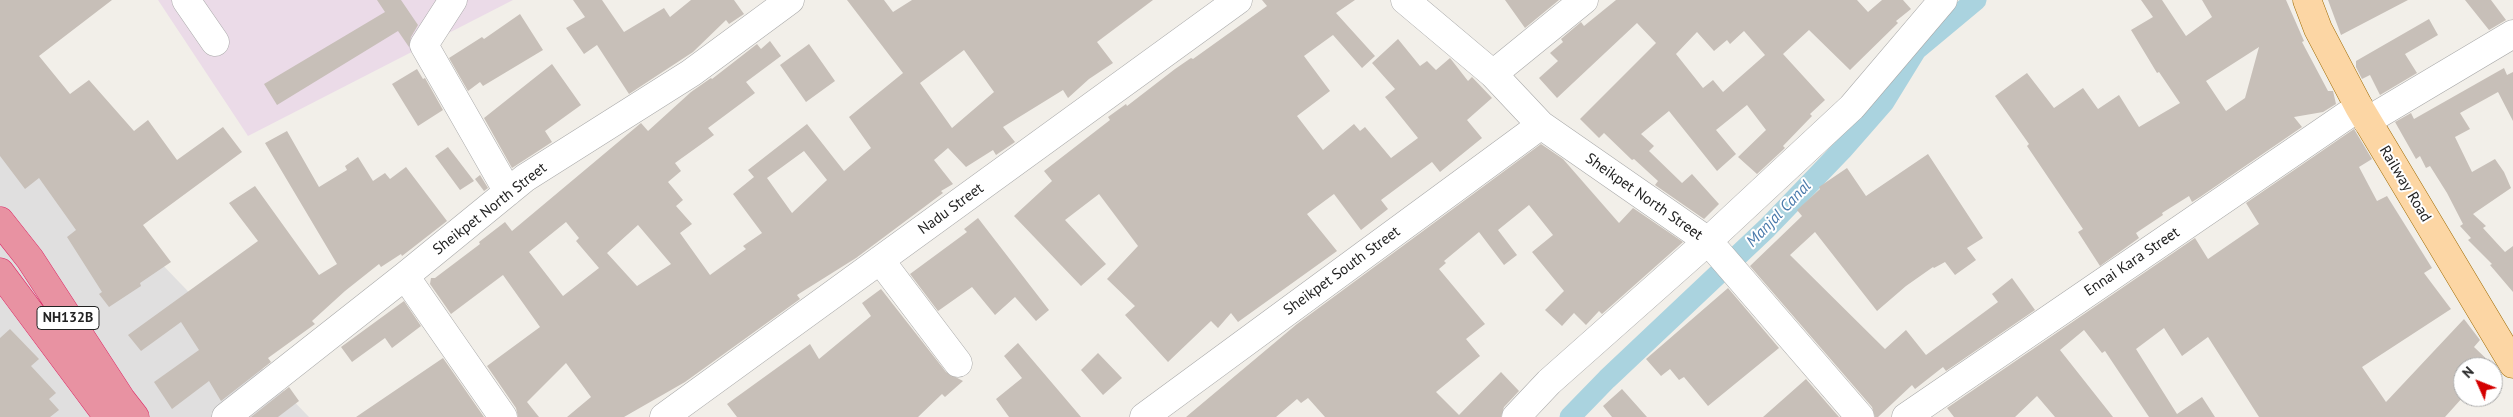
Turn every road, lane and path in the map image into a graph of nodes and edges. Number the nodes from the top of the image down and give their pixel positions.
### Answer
1 (186, 0) edge
2 (453, 0) edge
3 (790, 0) edge
4 (1238, 0) edge
5 (1405, 0) edge
6 (1584, 0) edge
7 (1943, 0) edge
8 (2307, 0) edge
9 (2513, 34) edge
10 (215, 42) dead end
11 (1493, 74) junction
12 (2363, 114) junction
13 (1541, 125) junction
14 (508, 192) junction
15 (0, 221) edge
16 (1709, 242) junction
17 (30, 259) junction
18 (880, 260) junction
19 (405, 276) junction
20 (2, 277) edge
21 (958, 363) dead end
22 (2513, 364) edge
23 (108, 417) edge
24 (135, 417) edge
25 (226, 417) edge
26 (503, 417) edge
27 (664, 417) edge
28 (1144, 417) edge
29 (1516, 417) edge
30 (1860, 417) edge
31 (1906, 417) edge

1 - 10 street
2 - 14 street
3 - 14 street, Sheikpet North Street
4 - 18 street, Nadu Street
5 - 11 street, Sheikpet North Street
6 - 11 street
7 - 16 street
8 - 12 main road, Railway Road
9 - 12 street, Ennai Kara Street
11 - 13 street, Sheikpet North Street
12 - 22 main road, Railway Road
12 - 31 street, Ennai Kara Street
13 - 16 street, Sheikpet North Street
13 - 28 street, Sheikpet South Street
14 - 19 street, Sheikpet North Street
15 - 17 highway, NH132B
16 - 29 street
16 - 30 street, Sheikpet North Street
17 - 20 main road
17 - 24 highway, NH132B
18 - 21 street
18 - 27 street, Nadu Street
19 - 25 street, Sheikpet North Street
19 - 26 street
20 - 23 highway

